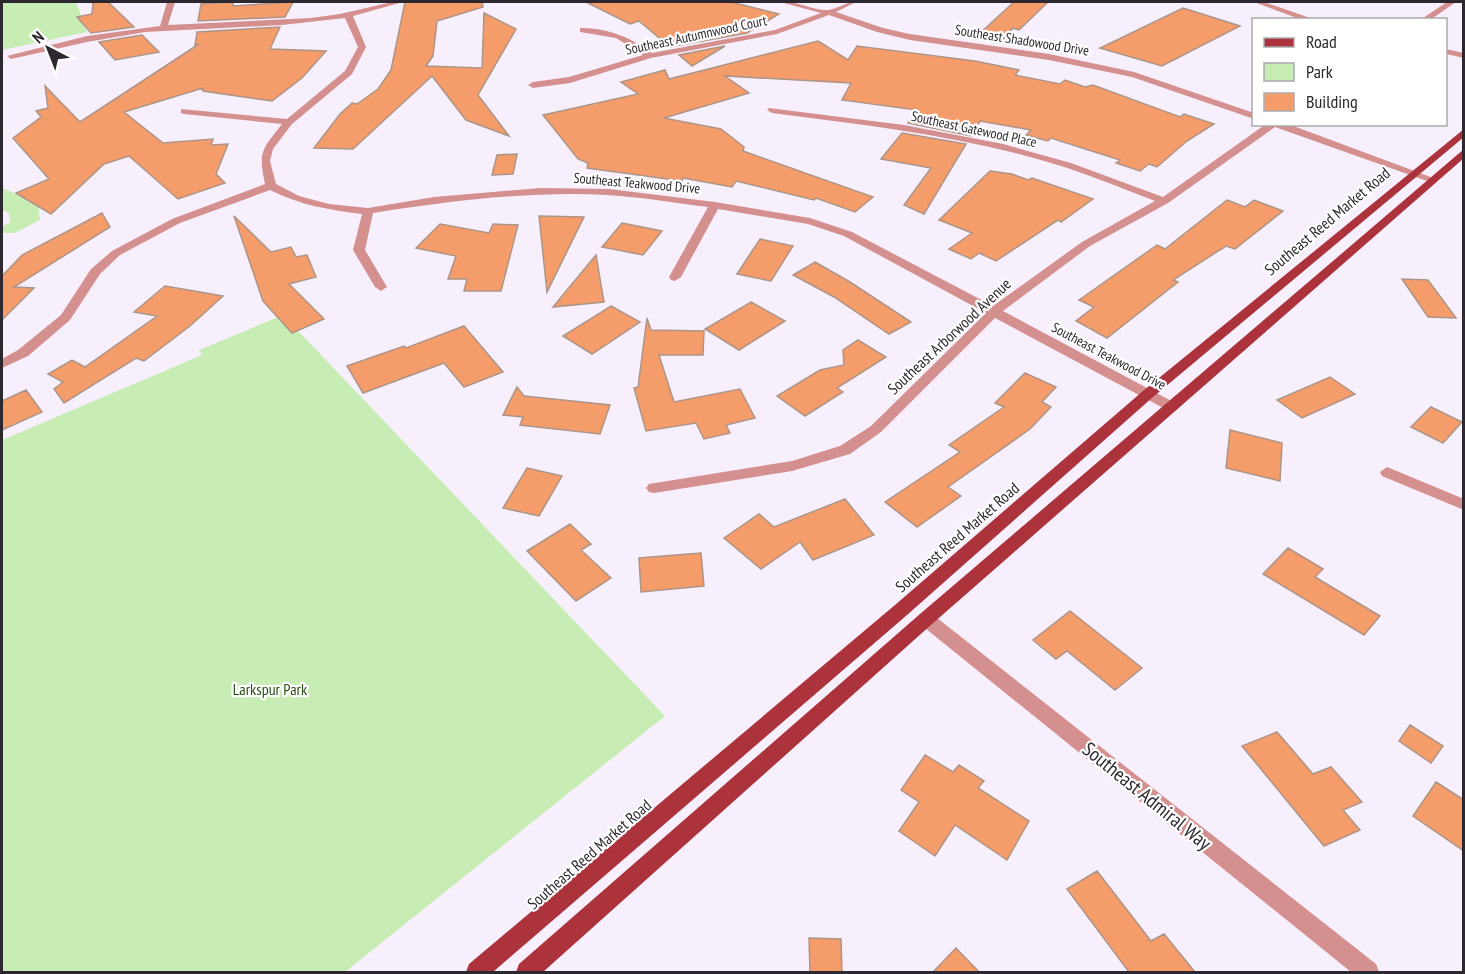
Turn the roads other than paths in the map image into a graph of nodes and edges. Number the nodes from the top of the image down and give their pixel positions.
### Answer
1 (171, 2) edge
2 (399, 2) edge
3 (784, 2) edge
4 (852, 2) edge
5 (1258, 2) edge
6 (1452, 2) edge
7 (828, 12) junction
8 (348, 15) junction
9 (1306, 18) edge
10 (1427, 18) edge
11 (163, 28) junction
12 (583, 30) dead end
13 (1447, 52) edge
14 (10, 56) dead end
15 (650, 56) junction
16 (1464, 56) edge
17 (533, 85) dead end
18 (772, 110) dead end
19 (184, 111) dead end
20 (1252, 115) edge
21 (289, 122) junction
22 (1272, 126) edge
23 (1281, 126) edge
24 (1464, 132) edge
25 (1464, 152) edge
26 (1413, 172) junction
27 (1431, 179) junction
28 (271, 186) junction
29 (1164, 201) junction
30 (715, 204) junction
31 (368, 211) junction
32 (675, 277) dead end
33 (381, 287) dead end
34 (993, 312) junction
35 (2, 364) edge
36 (1148, 394) junction
37 (1172, 407) junction
38 (1387, 472) dead end
39 (654, 488) dead end
40 (1464, 505) edge
41 (926, 619) junction
42 (477, 972) edge
43 (527, 972) edge
44 (1368, 972) edge

1 - 11 street
2 - 8 street
3 - 7 street, Southeast Shadowood Drive
4 - 7 street, Southeast Autumnwood Court
5 - 9 street
6 - 10 street
7 - 15 street, Southeast Autumnwood Court
7 - 20 street, Southeast Shadowood Drive
8 - 11 street
8 - 21 street
11 - 14 street
12 - 15 street
13 - 16 street
15 - 17 street, Southeast Autumnwood Court
18 - 29 street, Southeast Gatewood Place
19 - 21 street
21 - 28 street
22 - 29 street, Southeast Arborwood Avenue
23 - 26 street
24 - 26 main road, Southeast Reed Market Road
25 - 27 main road
26 - 27 street
26 - 36 main road, Southeast Reed Market Road
27 - 37 main road
28 - 31 street, Southeast Teakwood Drive
28 - 35 street
29 - 34 street, Southeast Arborwood Avenue
30 - 31 street, Southeast Teakwood Drive
30 - 32 street
30 - 34 street, Southeast Teakwood Drive
31 - 33 street
34 - 36 street, Southeast Teakwood Drive
34 - 39 street, Southeast Arborwood Avenue
36 - 37 street, Southeast Teakwood Drive
36 - 42 main road, Southeast Reed Market Road
37 - 41 main road
38 - 40 street
41 - 43 main road
41 - 44 street, Southeast Admiral Way

